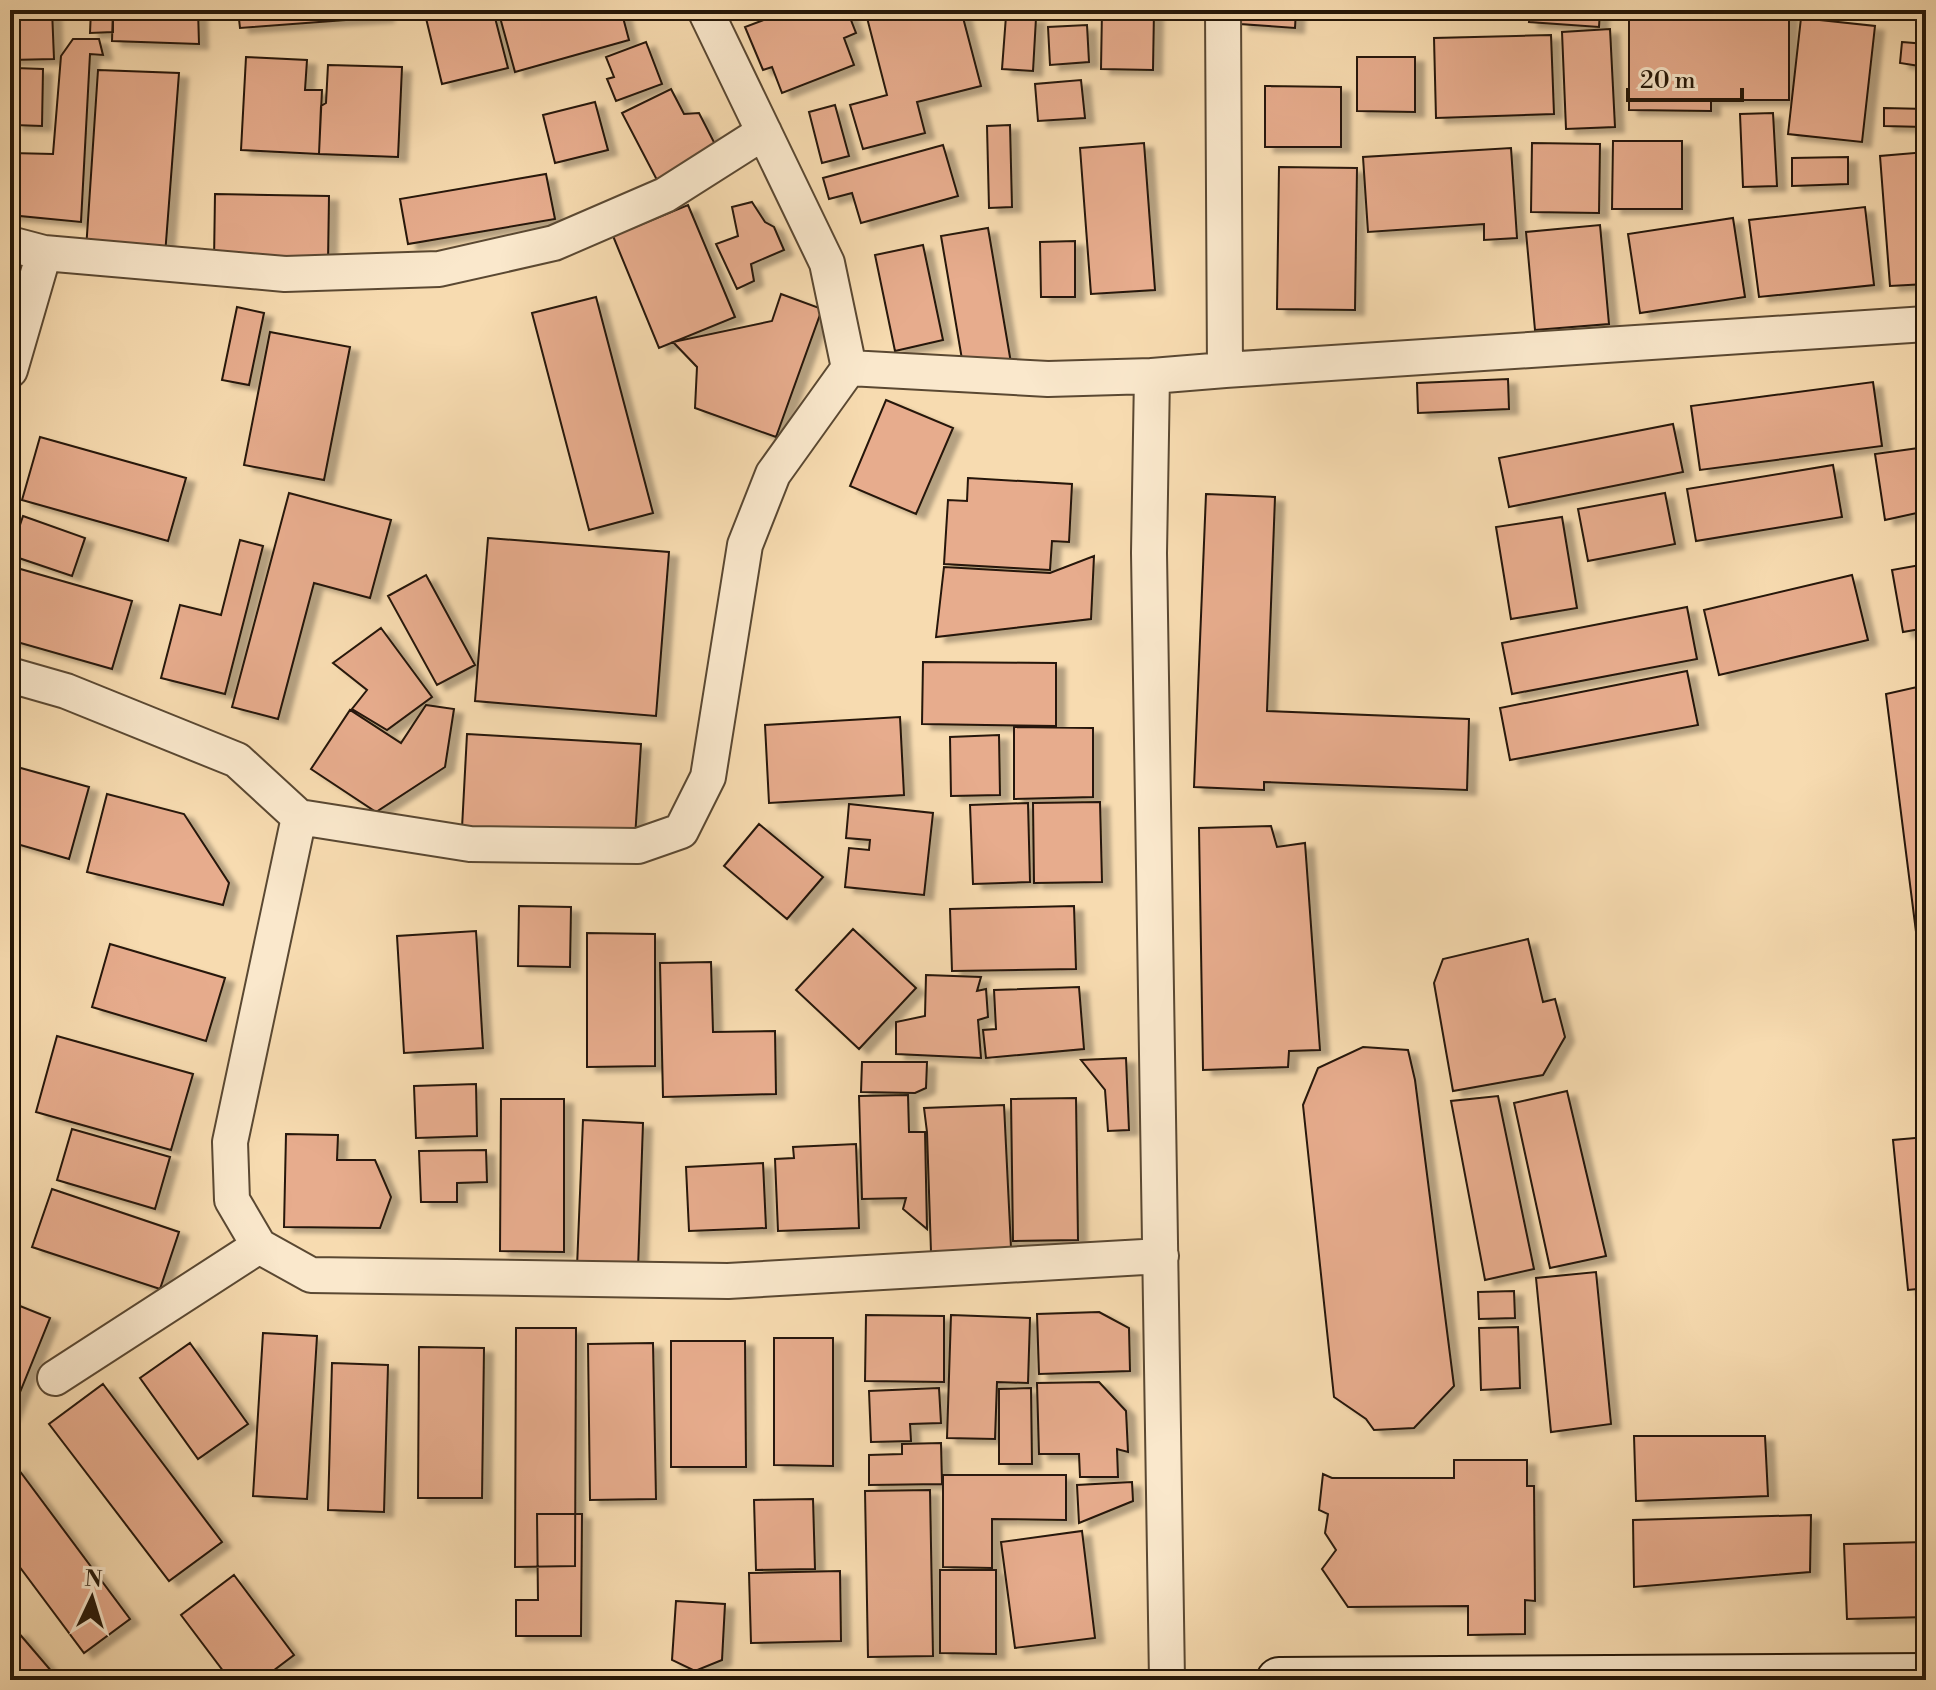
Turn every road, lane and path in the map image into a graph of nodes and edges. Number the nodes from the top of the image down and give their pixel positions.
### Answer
1 (705, 10) edge
2 (1223, 10) edge
3 (764, 132) junction
4 (10, 244) edge
5 (44, 253) junction
6 (1926, 324) edge
7 (849, 368) junction
8 (10, 370) edge
9 (1225, 370) junction
10 (1152, 376) junction
11 (10, 675) edge
12 (299, 817) junction
13 (259, 1246) junction
14 (1161, 1256) junction
15 (55, 1378) dead end
16 (1926, 1676) edge
17 (1167, 1680) edge
18 (1279, 1680) edge

1 - 3 street
2 - 9 street
3 - 5 street
3 - 7 street
4 - 5 street
5 - 8 street
6 - 9 street
7 - 10 street
7 - 12 street
9 - 10 street
10 - 14 street
11 - 12 street
12 - 13 street
13 - 14 street
13 - 15 street
14 - 17 street
16 - 18 street

